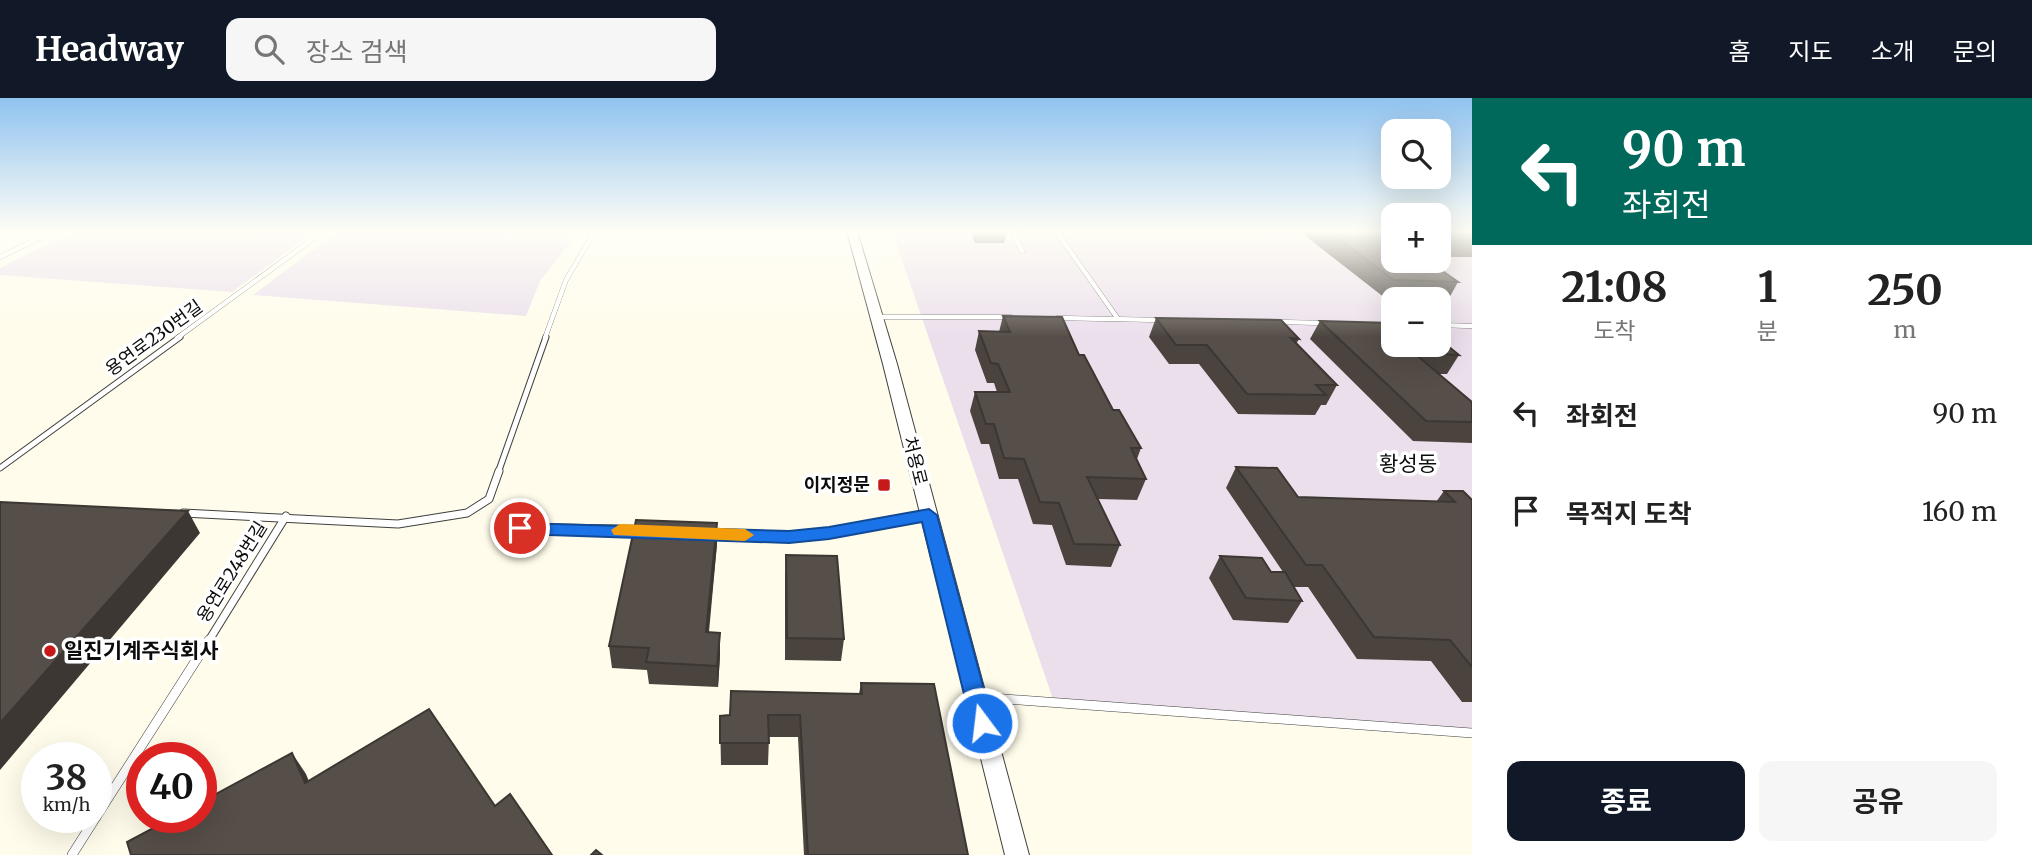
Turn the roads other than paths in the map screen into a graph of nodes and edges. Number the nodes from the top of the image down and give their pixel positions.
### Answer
1 (276, 266) edge
2 (574, 266) edge
3 (862, 266) edge
4 (1081, 266) edge
5 (876, 317) junction
6 (1024, 317) edge
7 (1051, 318) edge
8 (1118, 319) junction
9 (1173, 320) edge
10 (1269, 322) edge
11 (1338, 323) edge
12 (1451, 326) edge
13 (1472, 326) edge
14 (0, 467) edge
15 (177, 513) edge
16 (929, 515) junction
17 (285, 516) junction
18 (520, 528) dead end
19 (658, 532) edge
20 (684, 533) edge
21 (975, 696) junction
22 (1472, 733) edge
23 (112, 792) edge
24 (86, 833) edge
25 (72, 855) edge
26 (1017, 855) edge

1 - 14 lane, 용연로230번길
2 - 17 lane, 용연로248번길
3 - 5 street, 처용로
4 - 8 lane
5 - 6 lane
5 - 16 street, 처용로
7 - 8 lane
8 - 9 lane
10 - 11 lane
12 - 13 lane
15 - 17 lane
16 - 20 street
16 - 21 street, 처용로
17 - 23 lane, 용연로248번길
18 - 19 street
21 - 22 lane
21 - 26 street, 처용로
24 - 25 lane, 용연로248번길

